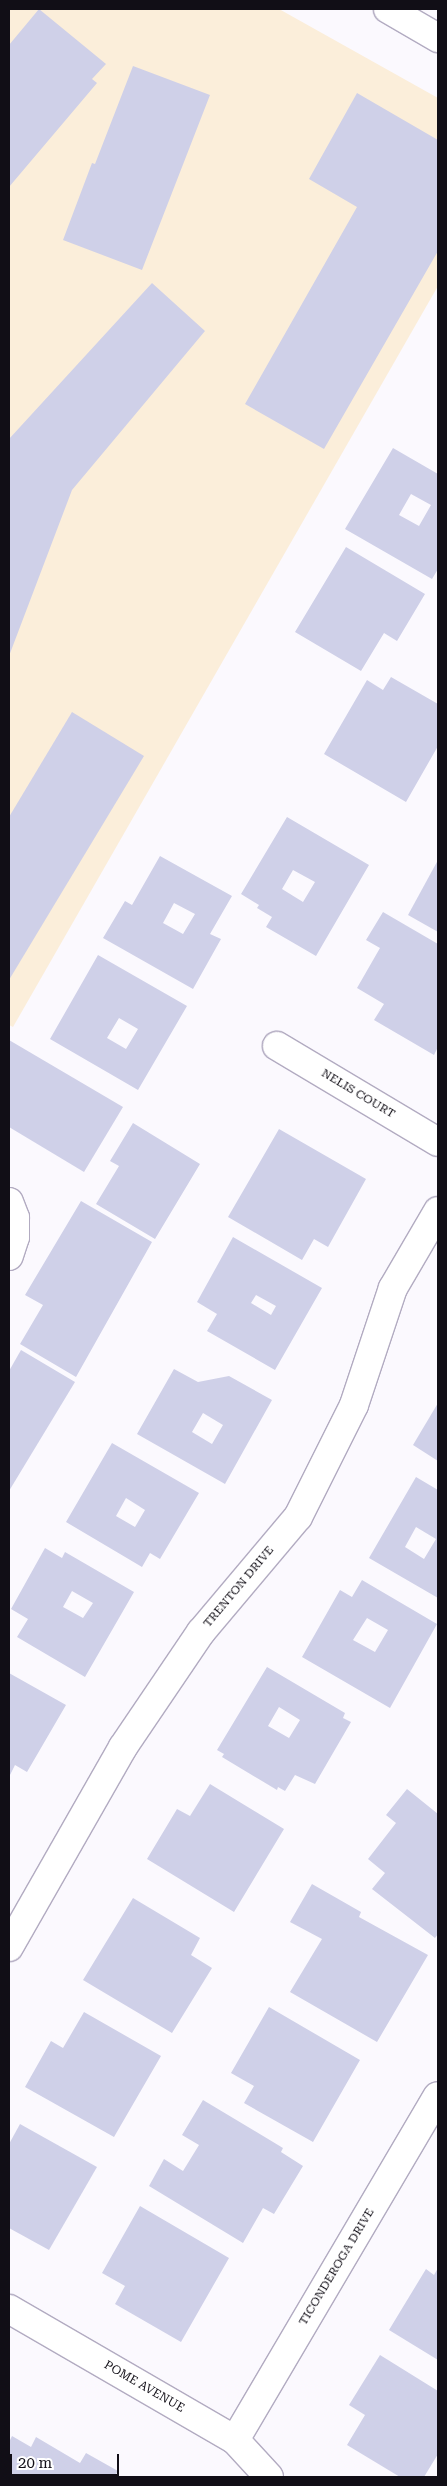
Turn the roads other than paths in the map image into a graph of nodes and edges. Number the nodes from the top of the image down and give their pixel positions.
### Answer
1 (388, 9) edge
2 (438, 38) edge
3 (277, 1046) dead end
4 (438, 1142) edge
5 (9, 1202) edge
6 (438, 1211) edge
7 (9, 1256) edge
8 (9, 1948) edge
9 (438, 2096) edge
10 (9, 2309) edge
11 (235, 2440) junction
12 (270, 2477) edge

1 - 2 street
3 - 4 street, NELIS COURT
5 - 7 street
6 - 8 street, TRENTON DRIVE
9 - 11 street, TICONDEROGA DRIVE
10 - 11 street, POME AVENUE
11 - 12 street, POME AVENUE

